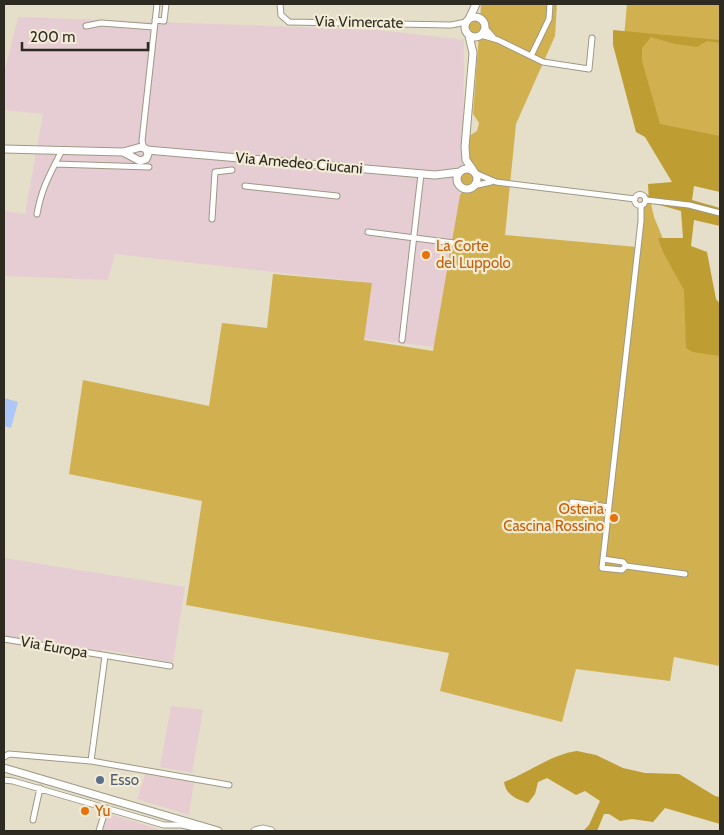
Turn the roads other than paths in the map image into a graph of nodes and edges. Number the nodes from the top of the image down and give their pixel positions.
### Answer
1 (157, 4) edge
2 (166, 4) edge
3 (280, 4) edge
4 (550, 4) edge
5 (480, 19) junction
6 (155, 20) junction
7 (86, 26) dead end
8 (154, 26) junction
9 (467, 27) junction
10 (484, 28) junction
11 (481, 35) junction
12 (592, 38) dead end
13 (498, 40) junction
14 (473, 53) junction
15 (531, 56) junction
16 (4, 149) edge
17 (62, 150) junction
18 (141, 150) junction
19 (466, 156) junction
20 (55, 164) junction
21 (149, 167) dead end
22 (232, 170) dead end
23 (460, 171) junction
24 (474, 172) junction
25 (422, 174) junction
26 (435, 175) junction
27 (496, 182) junction
28 (459, 184) junction
29 (245, 186) dead end
30 (473, 186) junction
31 (337, 196) dead end
32 (635, 199) junction
33 (646, 200) junction
34 (641, 206) junction
35 (720, 213) edge
36 (37, 214) dead end
37 (212, 219) dead end
38 (368, 232) dead end
39 (415, 238) junction
40 (454, 243) dead end
41 (402, 340) dead end
42 (572, 502) dead end
43 (609, 508) junction
44 (603, 559) junction
45 (626, 566) junction
46 (685, 574) dead end
47 (4, 639) edge
48 (104, 656) junction
49 (170, 666) dead end
50 (4, 757) edge
51 (91, 760) junction
52 (4, 768) edge
53 (4, 781) edge
54 (229, 785) dead end
55 (40, 788) junction
56 (106, 808) junction
57 (33, 820) dead end
58 (164, 828) edge
59 (99, 831) edge
60 (207, 831) edge
61 (218, 831) edge
62 (255, 831) edge
63 (271, 831) edge

1 - 6 street
2 - 6 street
3 - 9 street, Via Vimercate
4 - 15 street
5 - 9 main road
5 - 9 main road
5 - 10 main road
6 - 8 street
7 - 8 street
8 - 18 street
9 - 11 main road
9 - 14 main road
10 - 11 main road
10 - 13 street
11 - 13 street
11 - 14 main road
12 - 15 street
13 - 15 street
14 - 19 main road
16 - 17 main road, Via Amedeo Ciucani
17 - 18 main road, Via Amedeo Ciucani
17 - 20 street
18 - 25 main road, Via Amedeo Ciucani
19 - 23 main road
19 - 24 main road
20 - 21 street
20 - 36 street
22 - 37 street
23 - 24 main road, Via Amedeo Ciucani
23 - 26 main road, Via Amedeo Ciucani
23 - 28 main road
24 - 27 street, Via Amedeo Ciucani
24 - 30 main road
25 - 26 main road, Via Amedeo Ciucani
25 - 39 street
26 - 28 main road, Via Amedeo Ciucani
27 - 30 street, Via Amedeo Ciucani
27 - 32 street, Via Amedeo Ciucani
28 - 30 main road, Via Amedeo Ciucani
29 - 31 street
32 - 33 street, Via Amedeo Ciucani
32 - 34 street
33 - 34 street
33 - 35 street
34 - 43 street
38 - 39 street
39 - 40 street
39 - 41 street
42 - 43 street
43 - 44 street
44 - 45 street
44 - 45 street
45 - 46 street
47 - 48 street, Via Europa
48 - 49 street, Via Europa
48 - 51 street
50 - 51 street
51 - 54 street
52 - 61 main road
53 - 55 street
55 - 56 street
55 - 57 street
56 - 58 street
56 - 59 street
58 - 60 street
62 - 63 main road

